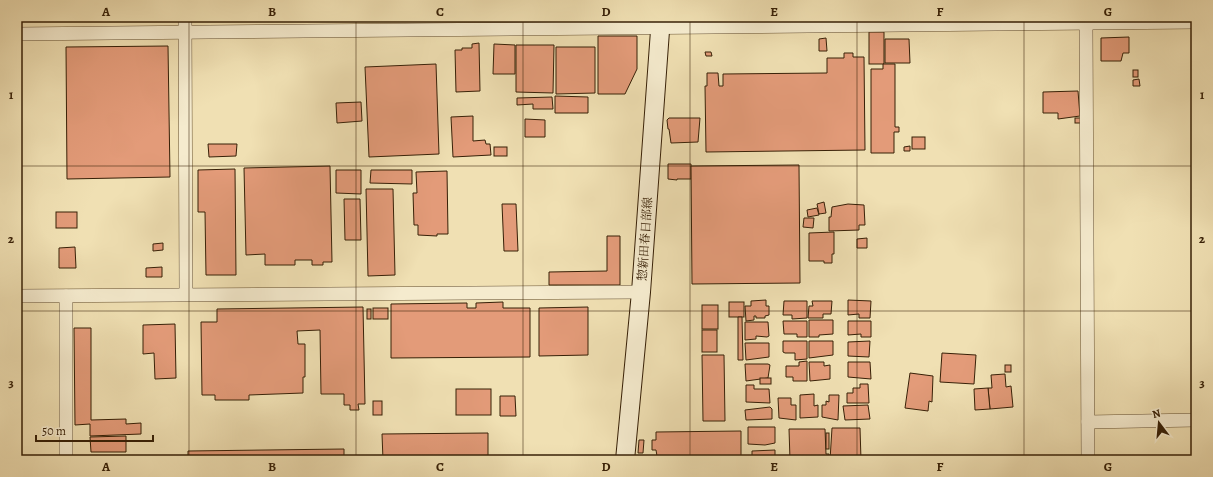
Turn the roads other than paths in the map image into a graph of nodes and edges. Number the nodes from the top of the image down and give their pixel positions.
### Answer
1 (185, 17) edge
2 (1173, 20) edge
3 (1196, 22) edge
4 (660, 23) edge
5 (1086, 24) junction
6 (185, 32) junction
7 (17, 34) edge
8 (641, 292) junction
9 (186, 294) junction
10 (17, 296) edge
11 (66, 296) junction
12 (1196, 420) edge
13 (1088, 422) junction
14 (66, 460) edge
15 (625, 460) edge
16 (1088, 460) edge

1 - 6 street
2 - 3 street
2 - 5 street
4 - 5 street
4 - 6 street
4 - 8 main road, 惣新田春日部線
5 - 13 street
6 - 7 street
6 - 9 street
8 - 9 street
8 - 15 main road, 惣新田春日部線
9 - 11 street
10 - 11 street
11 - 14 street
12 - 13 street
13 - 16 street

